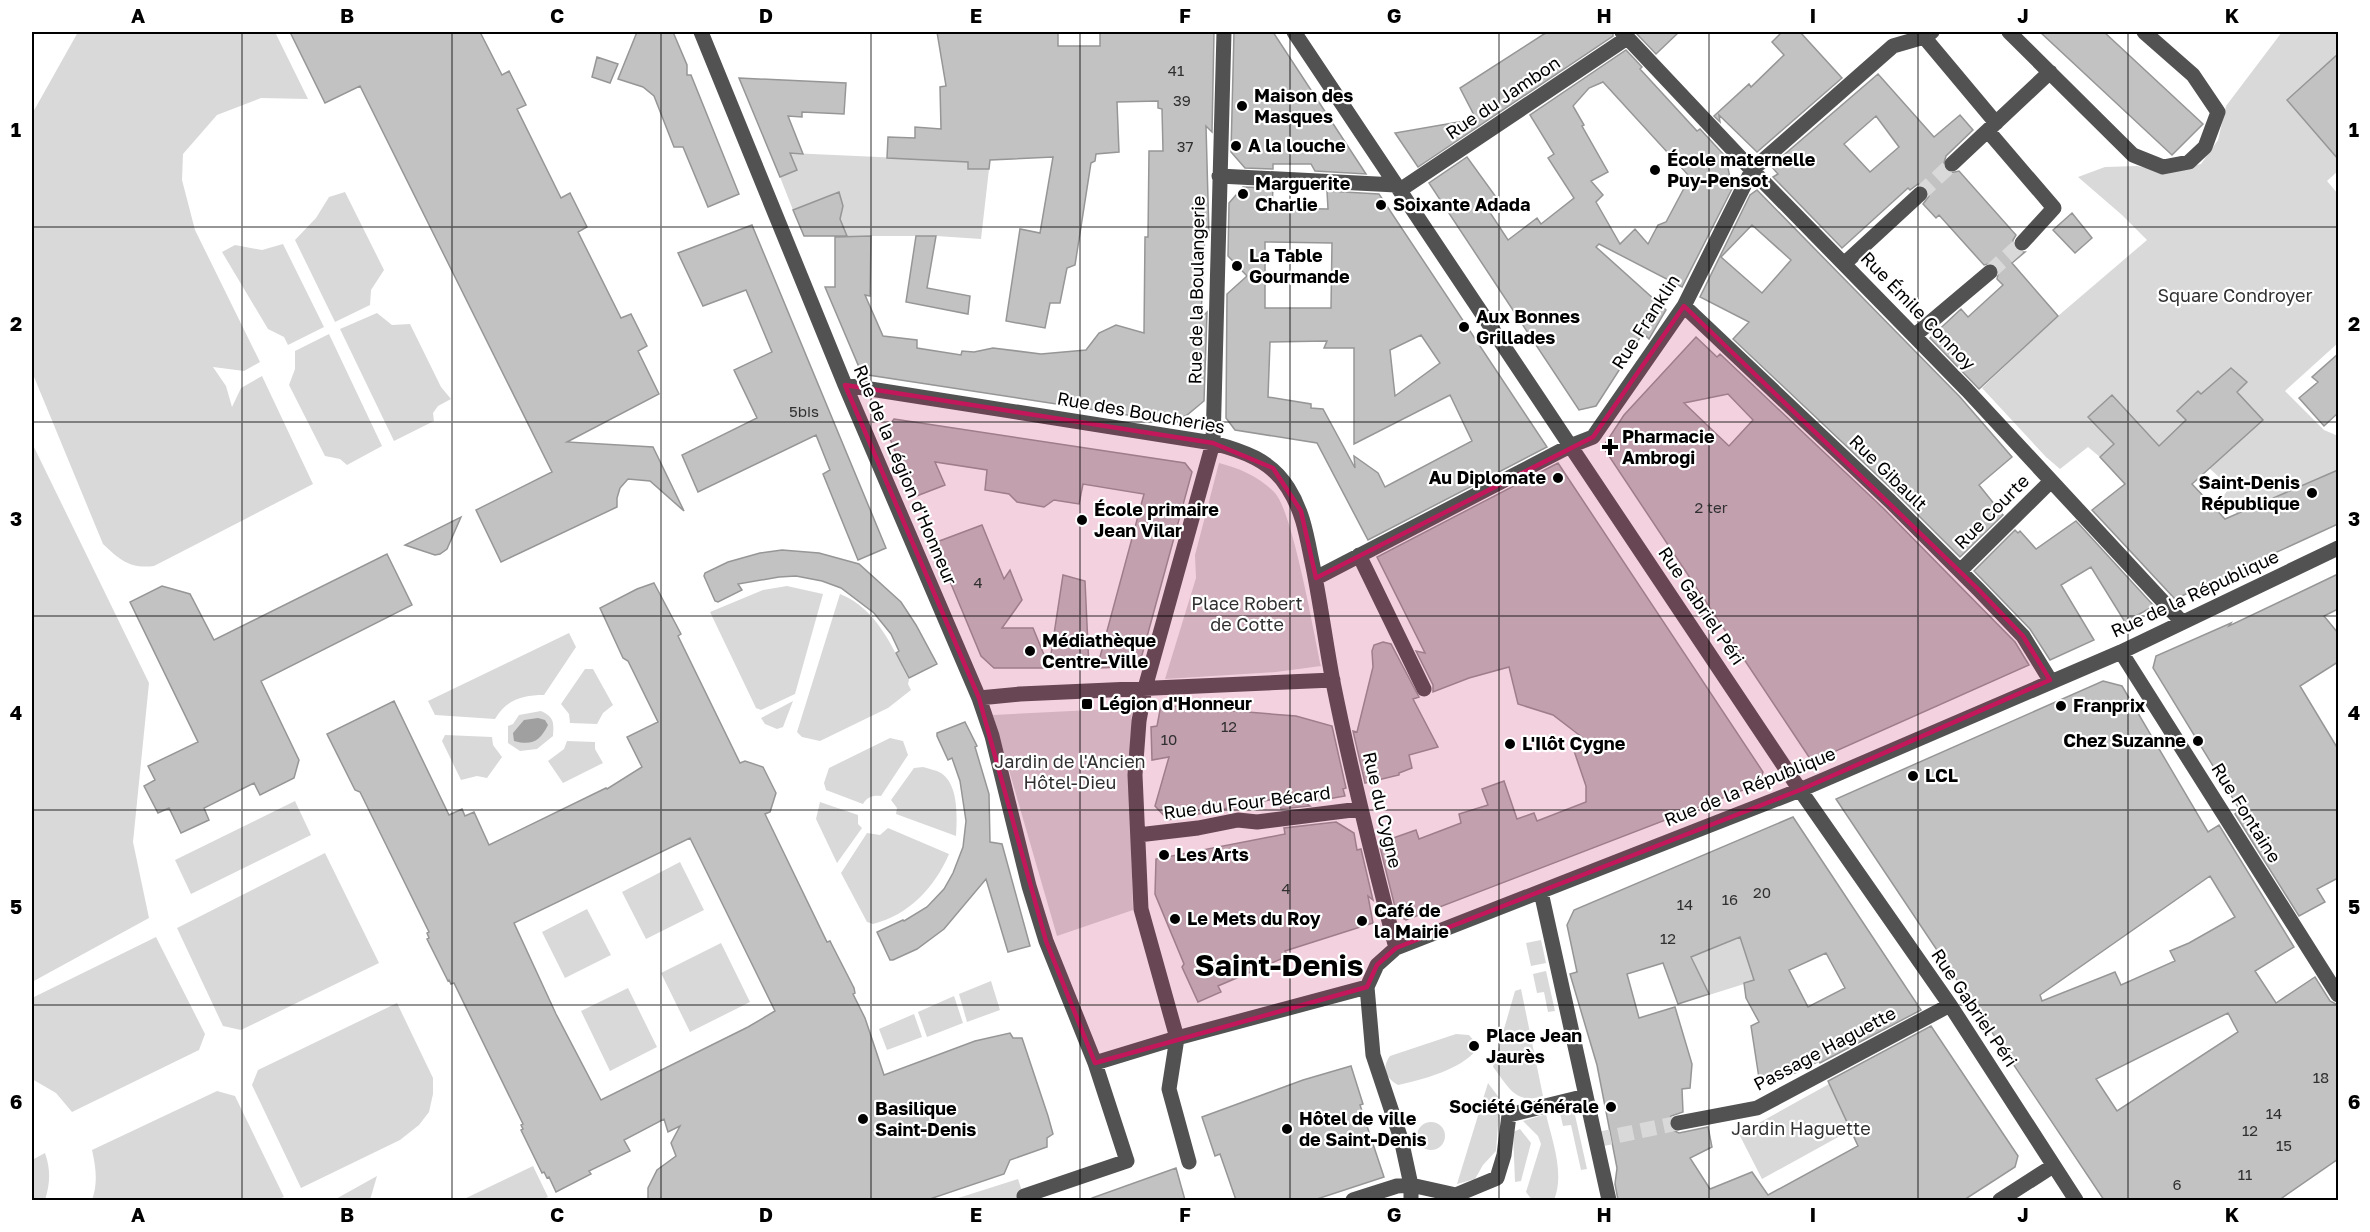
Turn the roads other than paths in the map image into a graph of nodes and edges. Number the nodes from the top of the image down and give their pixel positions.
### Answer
1 (701, 32) edge
2 (1224, 32) edge
3 (1294, 32) edge
4 (2009, 32) edge
5 (2144, 32) edge
6 (1928, 34) edge
7 (1625, 35) edge
8 (2050, 72) junction
9 (1992, 127) junction
10 (1953, 164) tunnel mouth
11 (1752, 170) junction
12 (1219, 176) junction
13 (1398, 188) junction
14 (1920, 194) tunnel mouth
15 (2022, 243) tunnel mouth
16 (1844, 264) junction
17 (1990, 272) tunnel mouth
18 (1684, 306) junction
19 (1914, 336) junction
20 (845, 385) junction
21 (1213, 443) junction
22 (1570, 446) junction
23 (2051, 480) junction
24 (2338, 548) edge
25 (1359, 555) junction
26 (1960, 571) junction
27 (1316, 578) junction
28 (2182, 621) junction
29 (2121, 652) junction
30 (1333, 680) junction
31 (2050, 680) junction
32 (1145, 688) junction
33 (1424, 689) dead end
34 (979, 698) junction
35 (1800, 790) junction
36 (1360, 809) junction
37 (1138, 835) junction
38 (1541, 892) junction
39 (1396, 948) junction
40 (1367, 987) junction
41 (2338, 995) edge
42 (1950, 1005) junction
43 (1177, 1038) junction
44 (1095, 1063) junction
45 (1586, 1096) junction
46 (1678, 1123) tunnel mouth
47 (1189, 1162) dead end
48 (2053, 1166) junction
49 (1411, 1193) edge
50 (1024, 1196) dead end
51 (1353, 1200) edge
52 (1609, 1200) edge
53 (2000, 1200) edge
54 (2076, 1200) edge

1 - 20 street, Rue de la Légion d'Honneur
2 - 12 street, Rue de la Boulangerie
3 - 13 street, Rue Gabriel Péri
4 - 8 street
5 - 8 street
6 - 9 street
6 - 11 street
7 - 11 street, Rue Émile Connoy
7 - 13 street, Rue du Jambon
8 - 9 street
9 - 10 street
9 - 15 street
11 - 16 street, Rue Émile Connoy
11 - 18 street, Rue Franklin
12 - 13 street
12 - 21 street, Rue de la Boulangerie
13 - 22 street, Rue Gabriel Péri
14 - 16 street
16 - 19 street, Rue Émile Connoy
17 - 19 street
18 - 22 street, Rue Franklin
18 - 26 street, Rue Gibault
19 - 23 street, Rue Émile Connoy
20 - 21 street, Rue des Boucheries
20 - 34 street, Rue de la Légion d'Honneur
21 - 27 street, Rue des Boucheries
21 - 32 street, Rue de la Boulangerie
22 - 25 street
22 - 35 street, Rue Gabriel Péri
23 - 26 street, Rue Courte
23 - 28 street, Rue Émile Connoy
24 - 28 street, Rue de la République
25 - 27 street
25 - 33 street
26 - 31 street, Rue Gibault
27 - 30 street, Rue du Cygne
28 - 29 street, Rue de la République
29 - 31 street, Rue de la République
29 - 41 street, Rue Fontaine
30 - 32 street
30 - 36 street, Rue du Cygne
31 - 35 street, Rue de la République
32 - 34 street
32 - 37 street, Rue de la Boulangerie
34 - 44 street, Rue de la Légion d'Honneur
35 - 38 street, Rue de la République
35 - 42 street, Rue Gabriel Péri
36 - 37 street, Rue du Four Bécard
36 - 39 street, Rue du Cygne
37 - 43 street, Rue de la Boulangerie
38 - 39 street, Rue de la République
38 - 45 street
39 - 40 street, Rue de la République
40 - 43 street
40 - 49 street
42 - 46 street, Passage Haguette
42 - 48 street, Rue Gabriel Péri
43 - 44 street
43 - 47 street
44 - 50 street, Rue de la Légion d'Honneur
45 - 49 street
45 - 52 street
48 - 53 street
48 - 54 street, Rue Gabriel Péri
49 - 51 street

